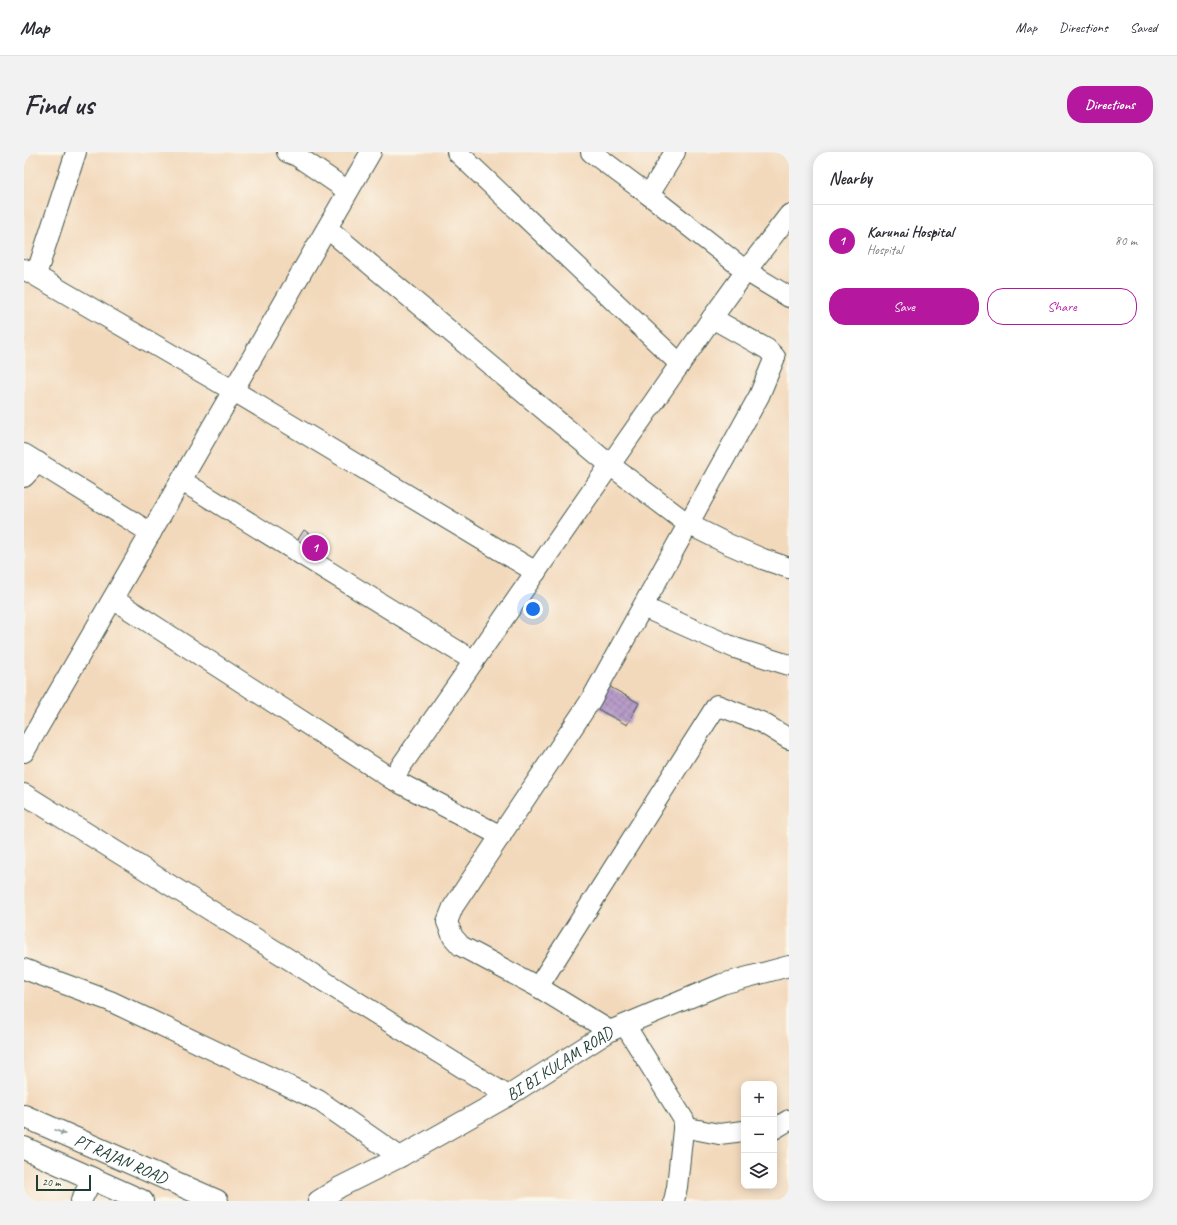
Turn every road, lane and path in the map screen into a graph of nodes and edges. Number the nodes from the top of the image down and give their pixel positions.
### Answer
1 (76, 152) edge
2 (287, 152) edge
3 (371, 152) edge
4 (457, 152) edge
5 (591, 152) edge
6 (675, 152) edge
7 (348, 191) junction
8 (649, 195) junction
9 (789, 215) edge
10 (328, 228) junction
11 (746, 271) junction
12 (30, 272) edge
13 (789, 297) edge
14 (712, 318) junction
15 (782, 361) edge
16 (680, 365) junction
17 (234, 391) junction
18 (31, 458) edge
19 (610, 465) junction
20 (24, 476) edge
21 (182, 481) junction
22 (688, 524) junction
23 (151, 533) junction
24 (789, 568) edge
25 (536, 572) junction
26 (113, 599) junction
27 (642, 607) junction
28 (474, 661) junction
29 (788, 661) edge
30 (789, 739) edge
31 (24, 752) edge
32 (392, 779) junction
33 (24, 794) edge
34 (501, 836) junction
35 (789, 966) edge
36 (24, 969) edge
37 (538, 987) junction
38 (618, 1028) junction
39 (508, 1096) junction
40 (24, 1116) edge
41 (789, 1120) edge
42 (683, 1127) junction
43 (777, 1127) edge
44 (741, 1132) edge
45 (25, 1152) edge
46 (400, 1157) junction
47 (92, 1179) junction
48 (338, 1194) edge
49 (81, 1201) edge
50 (142, 1201) edge
51 (217, 1201) edge
52 (318, 1201) edge
53 (674, 1201) edge

1 - 12 street
2 - 7 street
3 - 7 street
4 - 16 street
5 - 8 street
6 - 8 street
7 - 10 street
8 - 11 street
9 - 11 street
10 - 17 street
10 - 19 street
11 - 13 street
11 - 14 street
12 - 17 street
14 - 15 street
14 - 16 street
15 - 22 street
16 - 19 street
17 - 21 street
17 - 25 street
18 - 20 street
18 - 23 street
19 - 22 street
19 - 25 street
21 - 23 street
21 - 28 street
22 - 24 street
22 - 27 street
23 - 26 street
25 - 28 street
26 - 31 street
26 - 32 street
27 - 29 street
27 - 34 street
28 - 32 street
30 - 37 street
32 - 34 street
33 - 39 street
34 - 37 street
35 - 38 street, BI BI KULAM ROAD
36 - 46 street
37 - 38 street
38 - 39 street, BI BI KULAM ROAD
38 - 42 street
39 - 46 street, BI BI KULAM ROAD
40 -> 51 main road, PT RAJAN ROAD
41 - 43 street
42 - 44 street
42 - 53 street
45 - 47 main road, PT RAJAN ROAD
46 - 48 street, BI BI KULAM ROAD
47 - 49 street
47 - 50 main road, PT RAJAN ROAD
48 - 52 street, BI BI KULAM ROAD

